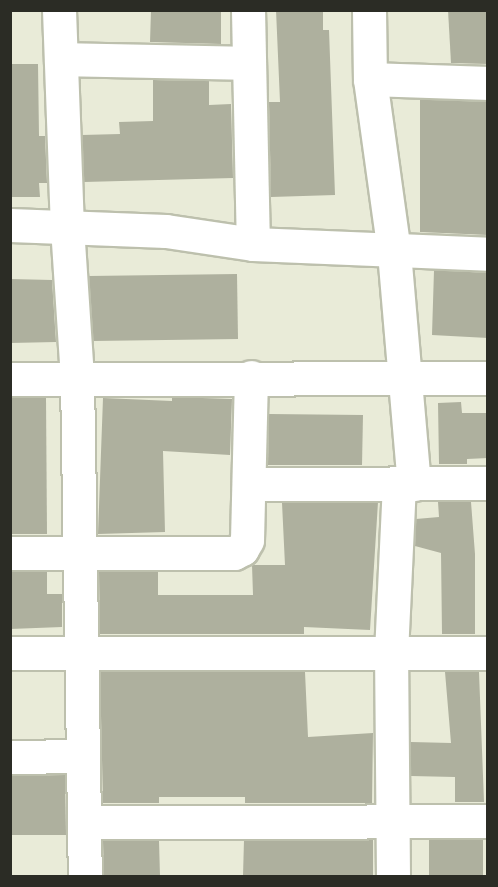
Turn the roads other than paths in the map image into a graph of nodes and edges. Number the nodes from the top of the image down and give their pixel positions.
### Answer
1 (59, 10) edge
2 (248, 10) edge
3 (369, 10) edge
4 (61, 59) junction
5 (249, 63) junction
6 (370, 79) junction
7 (488, 83) edge
8 (10, 225) edge
9 (67, 227) junction
10 (253, 244) junction
11 (394, 252) junction
12 (488, 254) edge
13 (77, 377) junction
14 (251, 377) junction
15 (402, 378) junction
16 (488, 378) edge
17 (10, 379) edge
18 (488, 483) edge
19 (249, 484) junction
20 (407, 485) junction
21 (78, 553) junction
22 (10, 554) edge
23 (10, 653) edge
24 (391, 653) junction
25 (488, 653) edge
26 (79, 655) junction
27 (83, 756) junction
28 (10, 757) edge
29 (488, 821) edge
30 (85, 822) junction
31 (390, 822) junction
32 (85, 876) edge
33 (393, 876) edge

1 - 4 street
2 - 5 street
3 - 6 street
4 - 5 street
4 - 9 street
5 - 10 street
6 - 7 street
6 - 11 street
8 - 9 street
9 - 10 street
9 - 13 street
10 - 11 street
11 - 12 street
11 - 15 street
13 - 14 street
13 - 17 street
13 - 21 street
14 - 15 street
14 - 19 street
15 - 16 street
15 - 20 street
18 - 20 street
19 - 20 street
19 - 21 street
20 - 24 street
21 - 22 street
21 - 26 street
23 - 26 street
24 - 25 street
24 - 26 street
24 - 31 street
26 - 27 street
27 - 28 street
27 - 30 street
29 - 31 street
30 - 31 street
30 - 32 street
31 - 33 street

